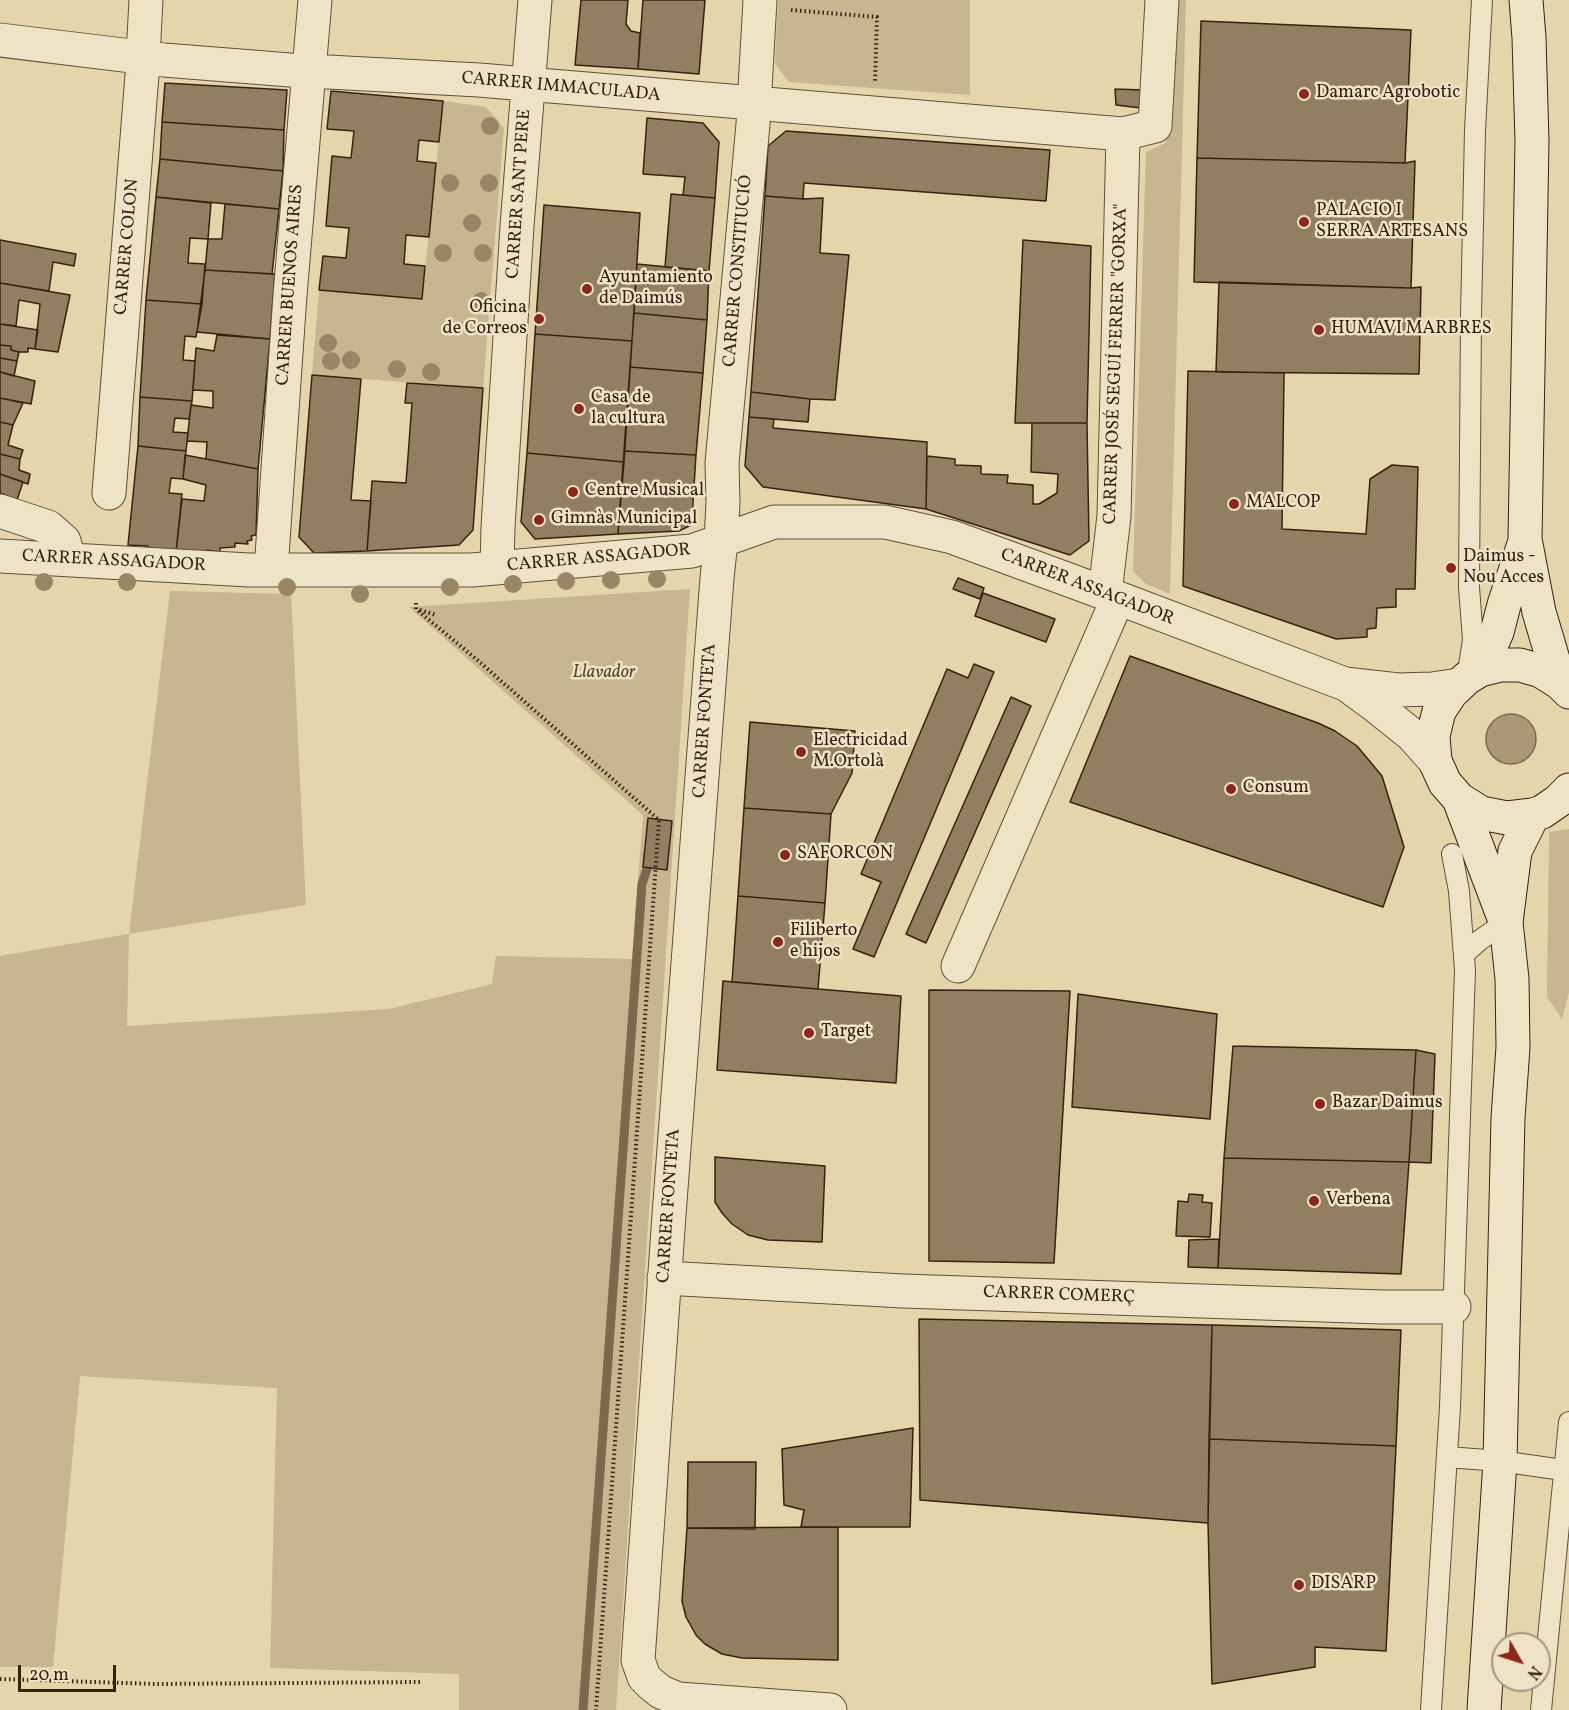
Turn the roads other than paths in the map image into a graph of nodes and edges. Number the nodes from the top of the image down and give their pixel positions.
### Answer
1 (146, 0) edge
2 (315, 0) edge
3 (535, 0) edge
4 (1162, 0) edge
5 (1482, 0) edge
6 (1526, 0) edge
7 (760, 4) edge
8 (0, 40) edge
9 (142, 57) junction
10 (309, 70) junction
11 (528, 85) junction
12 (754, 103) junction
13 (1123, 134) junction
14 (109, 494) dead end
15 (0, 511) edge
16 (1526, 539) junction
17 (722, 541) junction
18 (0, 556) edge
19 (69, 560) junction
20 (497, 568) junction
21 (271, 570) junction
22 (1111, 596) junction
23 (1469, 678) junction
24 (1345, 684) junction
25 (1564, 688) edge
26 (1435, 761) junction
27 (1569, 790) edge
28 (1459, 799) junction
29 (1533, 815) junction
30 (1452, 854) dead end
31 (1506, 922) junction
32 (1464, 954) junction
33 (958, 966) dead end
34 (664, 1278) junction
35 (1454, 1307) junction
36 (1569, 1422) edge
37 (1447, 1457) junction
38 (1500, 1461) junction
39 (1563, 1470) junction
40 (830, 1710) edge
41 (1431, 1710) edge
42 (1484, 1710) edge
43 (1541, 1710) edge

1 - 9 street, CARRER COLON
2 - 10 street, CARRER BUENOS AIRES
3 - 11 street, CARRER SANT PERE
4 - 13 street, CARRER IMMACULADA
5 - 23 lane
6 - 16 street
7 - 12 street, CARRER CONSTITUCIÓ
8 - 9 street, CARRER IMMACULADA
9 - 10 street, CARRER IMMACULADA
9 - 14 street, CARRER COLON
10 - 11 street, CARRER IMMACULADA
10 - 21 street, CARRER BUENOS AIRES
11 - 12 street, CARRER IMMACULADA
11 - 20 street, CARRER SANT PERE
12 - 13 street, CARRER IMMACULADA
12 - 17 street, CARRER CONSTITUCIÓ
13 - 22 street, CARRER JOSÉ SEGUÍ FERRER "GORXA"
15 - 19 street
16 - 23 street
16 - 25 street
17 - 20 street, CARRER ASSAGADOR
17 - 22 street, CARRER ASSAGADOR
17 - 34 street, CARRER FONTETA
18 - 19 street, CARRER ASSAGADOR
19 - 21 street, CARRER ASSAGADOR
20 - 21 street, CARRER ASSAGADOR
22 - 24 street, CARRER ASSAGADOR
22 - 33 street, CARRER JOSÉ SEGUÍ FERRER "GORXA"
23 - 24 street, CARRER ASSAGADOR
23 - 25 street, CARRER ASSAGADOR
23 - 26 street
24 - 26 street, CARRER ASSAGADOR
26 - 28 street
27 - 29 street
28 - 29 street
28 - 31 street
29 - 31 street
30 - 32 lane
31 - 32 lane
31 - 38 street
32 - 35 lane
34 - 35 street, CARRER COMERÇ
34 - 40 street, CARRER FONTETA
35 - 37 lane
36 - 39 lane
37 - 38 lane
37 - 41 lane
38 - 39 lane
38 - 42 street
39 - 43 lane

